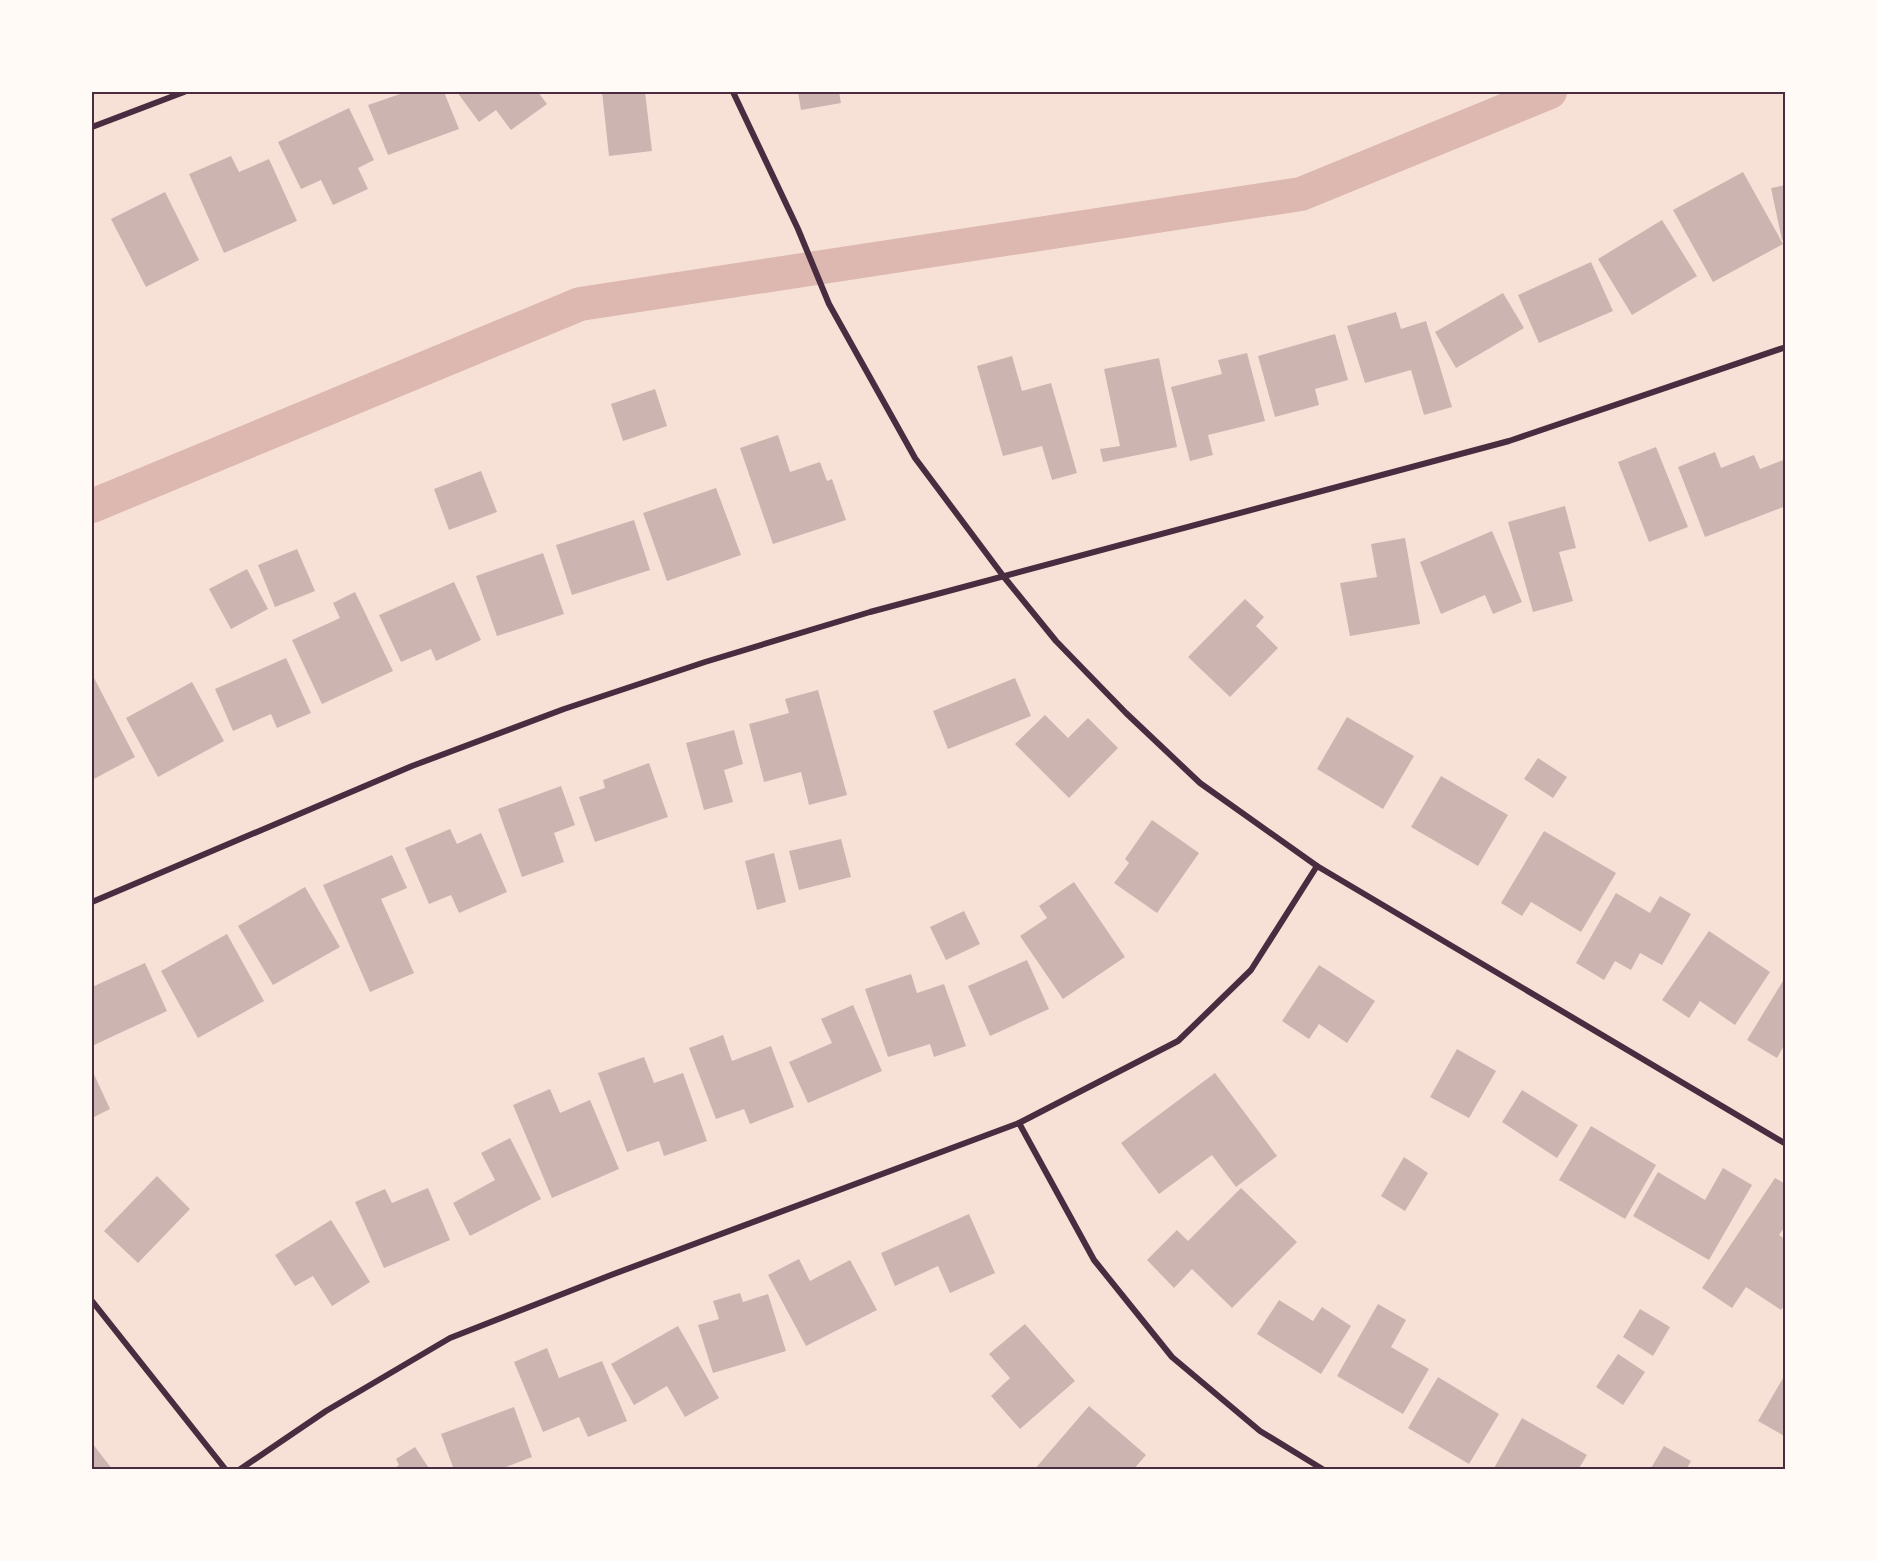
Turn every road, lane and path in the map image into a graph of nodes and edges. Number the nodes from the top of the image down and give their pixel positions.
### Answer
1 (184, 92) edge
2 (733, 92) edge
3 (92, 128) edge
4 (1785, 347) edge
5 (1004, 577) junction
6 (1317, 866) junction
7 (92, 902) edge
8 (1019, 1123) junction
9 (1785, 1144) edge
10 (92, 1301) edge
11 (226, 1470) edge
12 (239, 1470) edge
13 (1324, 1470) edge

1 - 3 street
2 - 5 street
4 - 5 street
5 - 6 street
5 - 7 street
6 - 8 street
6 - 9 street
8 - 12 street
8 - 13 street
10 - 11 street

